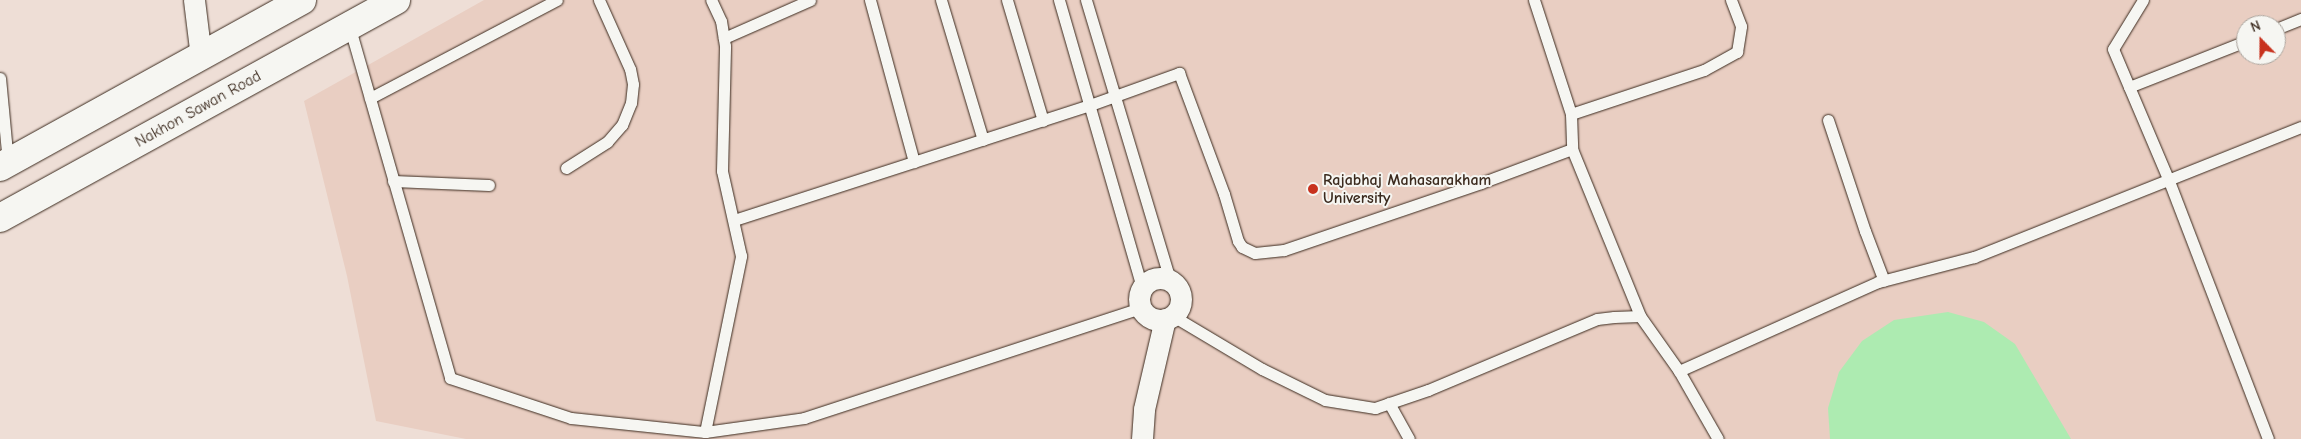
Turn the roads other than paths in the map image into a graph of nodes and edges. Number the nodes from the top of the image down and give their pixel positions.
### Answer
1 (194, 0) edge
2 (302, 0) edge
3 (396, 0) edge
4 (557, 0) edge
5 (599, 0) edge
6 (711, 0) edge
7 (810, 0) edge
8 (870, 0) edge
9 (941, 0) edge
10 (1007, 0) edge
11 (1059, 0) edge
12 (1086, 0) edge
13 (1534, 0) edge
14 (1731, 0) edge
15 (2143, 0) edge
16 (2301, 19) edge
17 (349, 25) junction
18 (2286, 25) edge
19 (724, 38) junction
20 (2236, 45) edge
21 (201, 57) junction
22 (0, 78) edge
23 (2129, 87) junction
24 (1115, 97) junction
25 (370, 98) junction
26 (1090, 105) junction
27 (1571, 114) junction
28 (1828, 120) dead end
29 (1043, 121) junction
30 (2301, 127) edge
31 (983, 140) junction
32 (1572, 149) junction
33 (914, 162) junction
34 (4, 165) edge
35 (566, 168) dead end
36 (2169, 180) junction
37 (393, 181) junction
38 (489, 185) dead end
39 (0, 218) edge
40 (734, 220) junction
41 (1170, 280) junction
42 (1884, 281) junction
43 (1142, 287) junction
44 (1140, 308) junction
45 (1640, 316) junction
46 (1169, 318) junction
47 (1679, 371) junction
48 (1389, 404) junction
49 (705, 432) junction
50 (1142, 439) edge
51 (1409, 439) edge
52 (1718, 439) edge
53 (2268, 439) edge

1 - 21 street
2 - 21 main road
3 - 17 main road, Nakhon Sawan Road
4 - 25 lane
5 - 35 lane
6 - 19 lane
7 - 19 lane
8 - 33 lane
9 - 31 lane
10 - 29 lane
11 - 26 lane
12 - 24 lane
13 - 27 lane
14 - 27 lane
15 - 23 lane
16 - 18 lane
17 - 25 lane
17 - 39 main road, Nakhon Sawan Road
19 - 40 lane
20 - 23 lane
21 - 34 main road
22 - 34 lane
23 - 36 lane
24 - 26 lane
24 - 32 lane
24 - 41 lane
25 - 37 lane
26 - 29 lane
26 - 43 lane
27 - 32 lane
28 - 42 lane
29 - 31 lane
30 - 36 lane
31 - 33 lane
32 - 45 lane
33 - 40 lane
36 - 42 lane
36 - 53 lane
37 - 38 lane
37 - 49 lane
40 - 49 lane
41 - 43 street
41 - 46 street
42 - 47 lane
43 - 44 street
44 - 46 street
44 - 49 lane
45 - 47 lane
45 - 48 lane
46 - 48 lane
46 - 50 street
47 - 52 lane
48 - 51 lane

